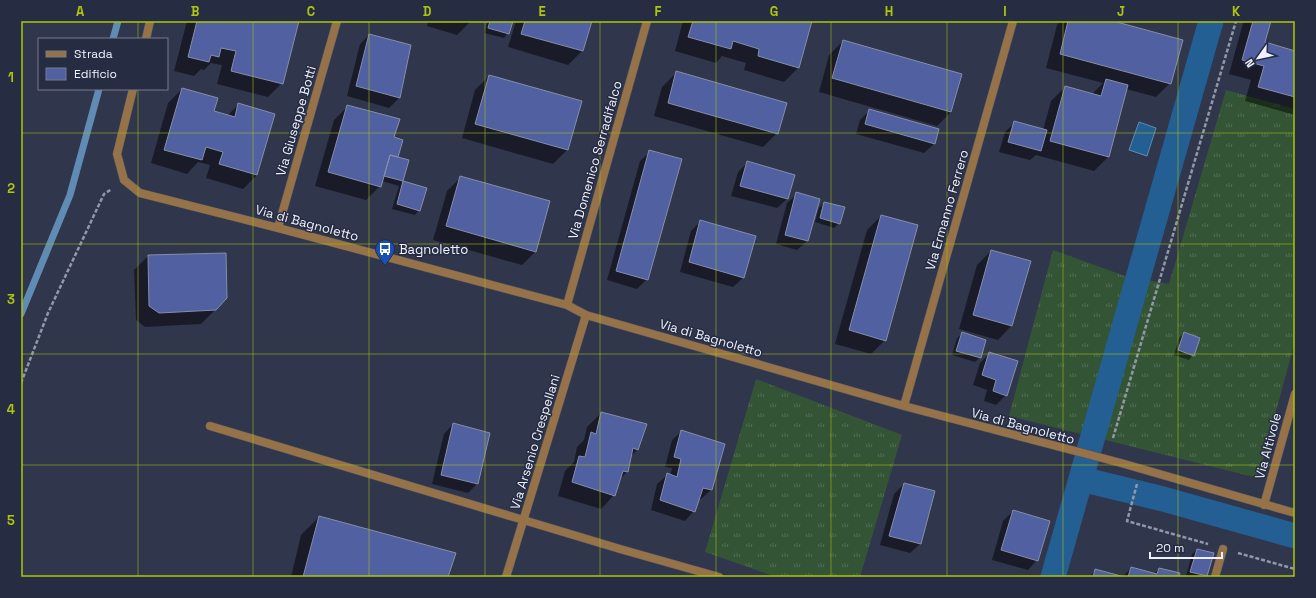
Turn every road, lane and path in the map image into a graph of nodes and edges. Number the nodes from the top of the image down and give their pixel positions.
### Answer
1 (150, 21) edge
2 (337, 21) edge
3 (647, 21) edge
4 (1013, 21) edge
5 (1236, 21) edge
6 (146, 38) edge
7 (133, 90) edge
8 (124, 180) junction
9 (278, 228) junction
10 (567, 305) junction
11 (586, 315) junction
12 (21, 383) edge
13 (1295, 394) edge
14 (904, 406) junction
15 (210, 426) dead end
16 (1113, 438) dead end
17 (1138, 483) dead end
18 (1264, 505) junction
19 (1295, 513) edge
20 (524, 520) junction
21 (1127, 521) dead end
22 (1224, 549) dead end
23 (506, 577) edge
24 (719, 577) edge
25 (1215, 577) edge

1 - 6 street
2 - 9 street, Via Giuseppe Botti
3 - 10 street, Via Domenico Serradifalco
4 - 14 street, Via Ermanno Ferrero
5 - 16 path
7 - 8 street
8 - 9 street, Via di Bagnoletto
8 - 12 path
9 - 10 street, Via di Bagnoletto
10 - 11 street, Via di Bagnoletto
11 - 14 street, Via di Bagnoletto
11 - 20 street, Via Arsenio Crespellani
13 - 18 street, Via Altivole
14 - 18 street, Via di Bagnoletto
15 - 20 street
17 - 21 path
18 - 19 street, Via di Bagnoletto
20 - 23 street, Via Arsenio Crespellani
20 - 24 street
22 - 25 street

